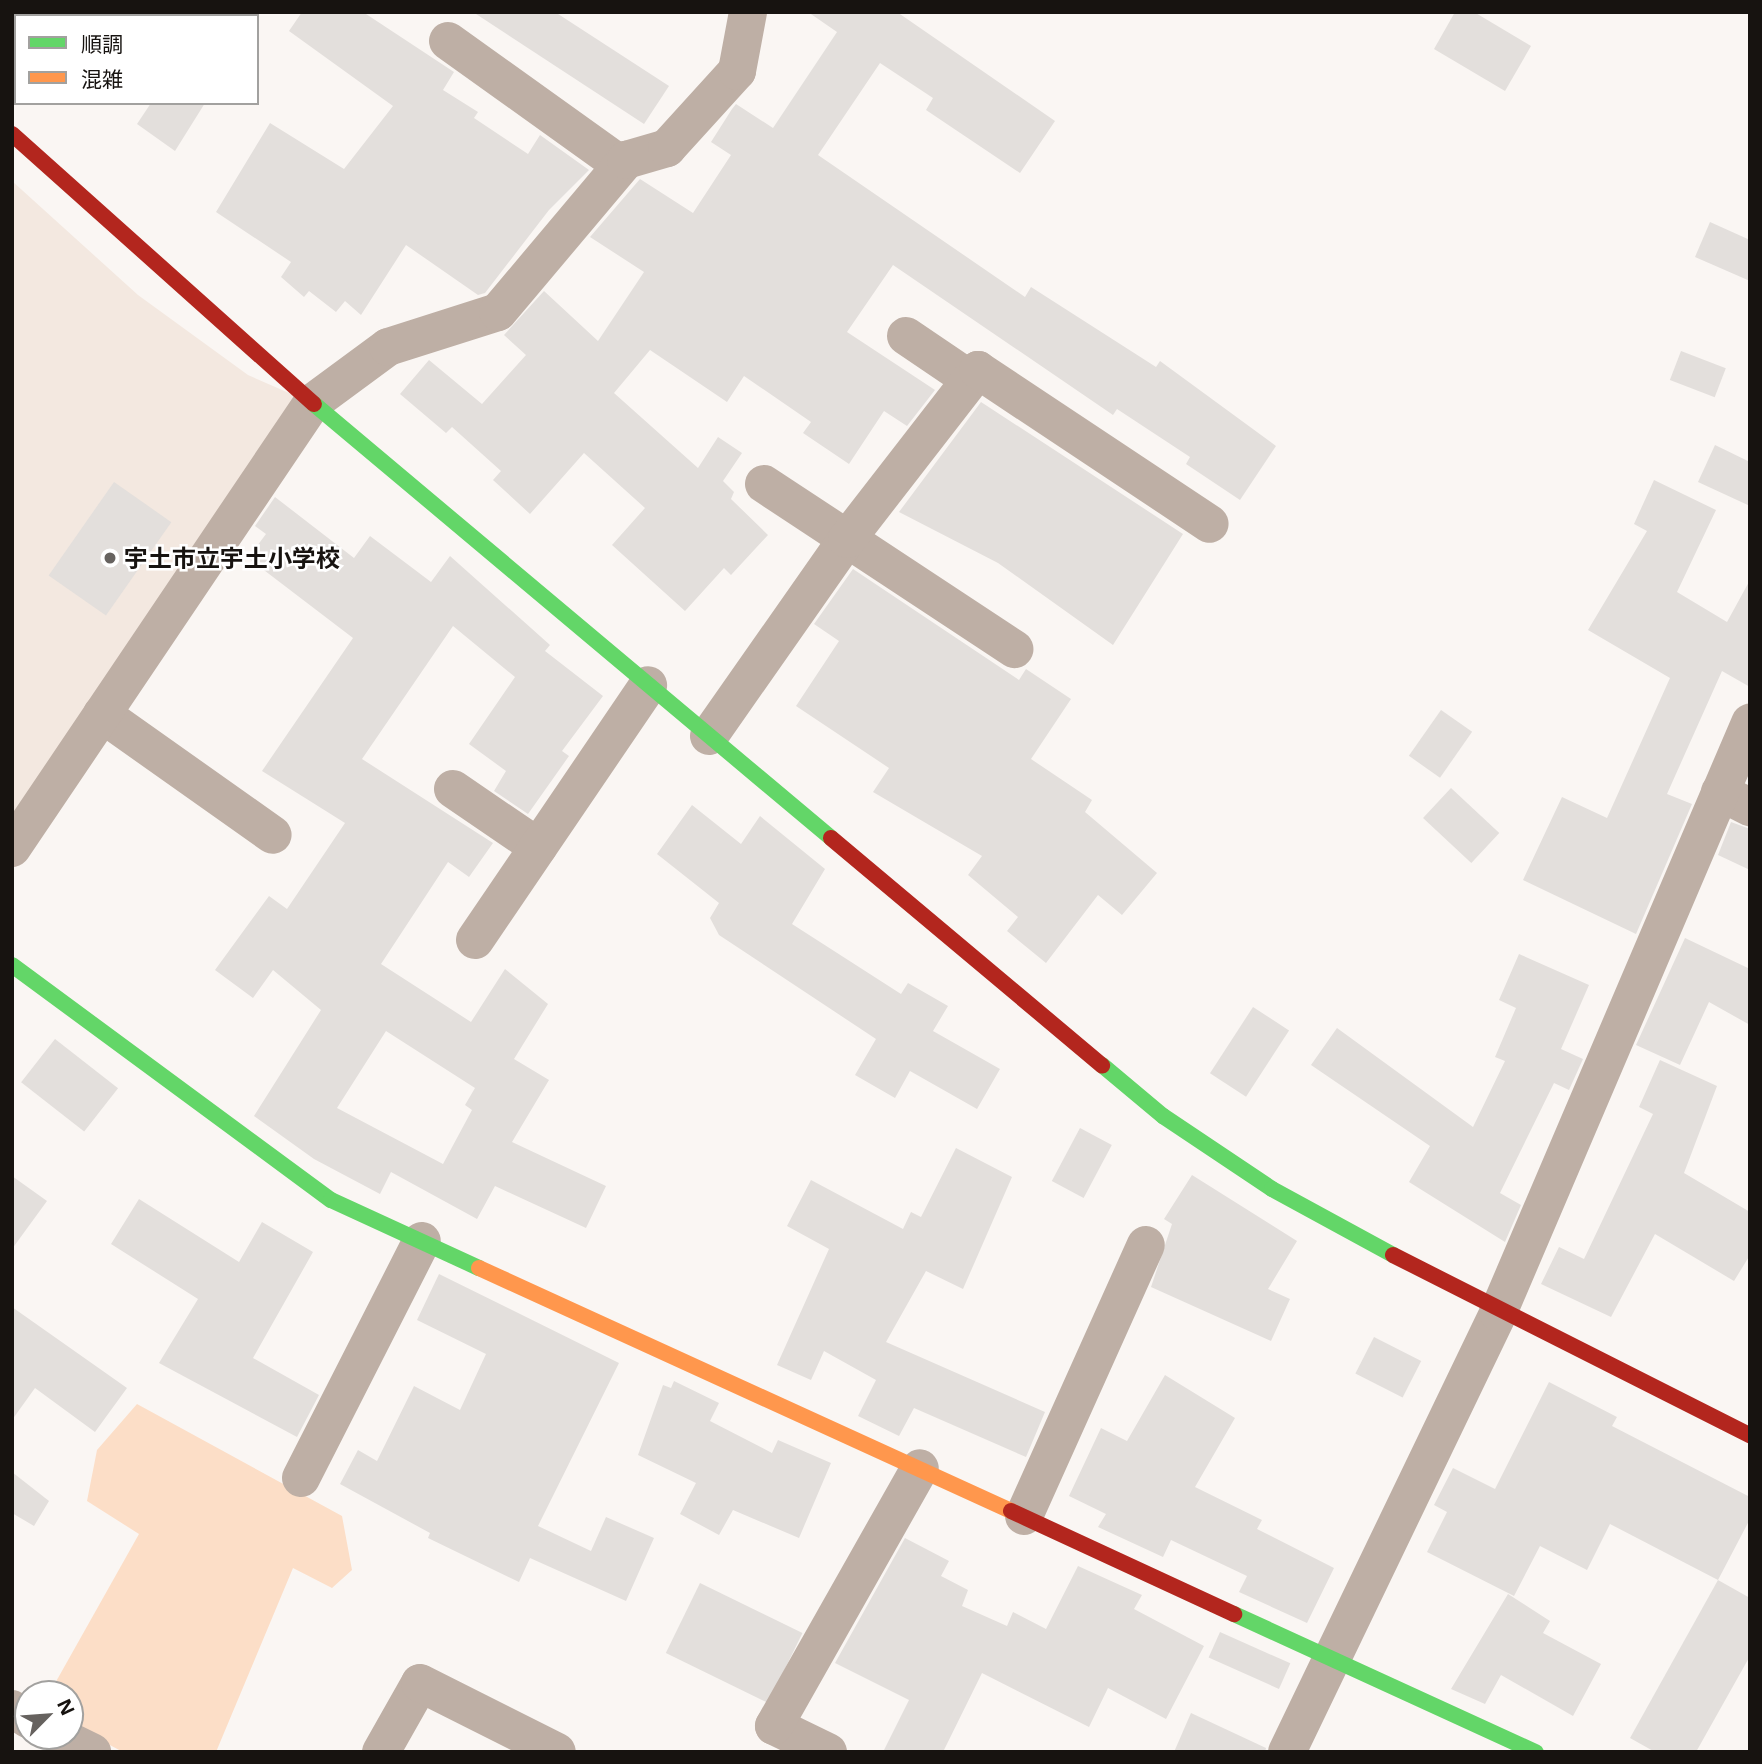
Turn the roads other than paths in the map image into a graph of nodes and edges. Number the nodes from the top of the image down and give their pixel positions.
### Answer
1 (748, 12) edge
2 (448, 41) dead end
3 (12, 134) edge
4 (621, 165) junction
5 (906, 336) dead end
6 (971, 380) junction
7 (312, 402) junction
8 (764, 484) dead end
9 (1210, 524) dead end
10 (847, 539) junction
11 (1014, 649) dead end
12 (648, 685) junction
13 (102, 714) junction
14 (1750, 723) edge
15 (709, 736) junction
16 (453, 789) dead end
17 (1735, 800) edge
18 (273, 835) dead end
19 (538, 847) junction
20 (12, 848) edge
21 (475, 940) dead end
22 (12, 965) edge
23 (422, 1241) junction
24 (1146, 1245) dead end
25 (1498, 1313) junction
26 (1750, 1435) edge
27 (920, 1468) junction
28 (300, 1478) dead end
29 (1024, 1516) junction
30 (1333, 1659) junction
31 (381, 1752) edge
32 (557, 1752) edge
33 (828, 1752) edge
34 (1287, 1752) edge
35 (1536, 1752) edge

1 - 4 street
2 - 4 street
3 - 7 street
4 - 7 street
5 - 6 street
6 - 9 street
6 - 10 street
7 - 12 street
7 - 13 street
8 - 10 street
10 - 11 street
10 - 15 street
12 - 15 street
12 - 19 street
13 - 18 street
13 - 20 street
14 - 17 street
15 - 25 street
16 - 19 street
17 - 25 street
19 - 21 street
22 - 23 street
23 - 27 street
23 - 28 street
24 - 29 street
25 - 26 street
25 - 30 street
27 - 29 street
27 - 33 street
29 - 30 street
30 - 34 street
30 - 35 street
31 - 32 street

